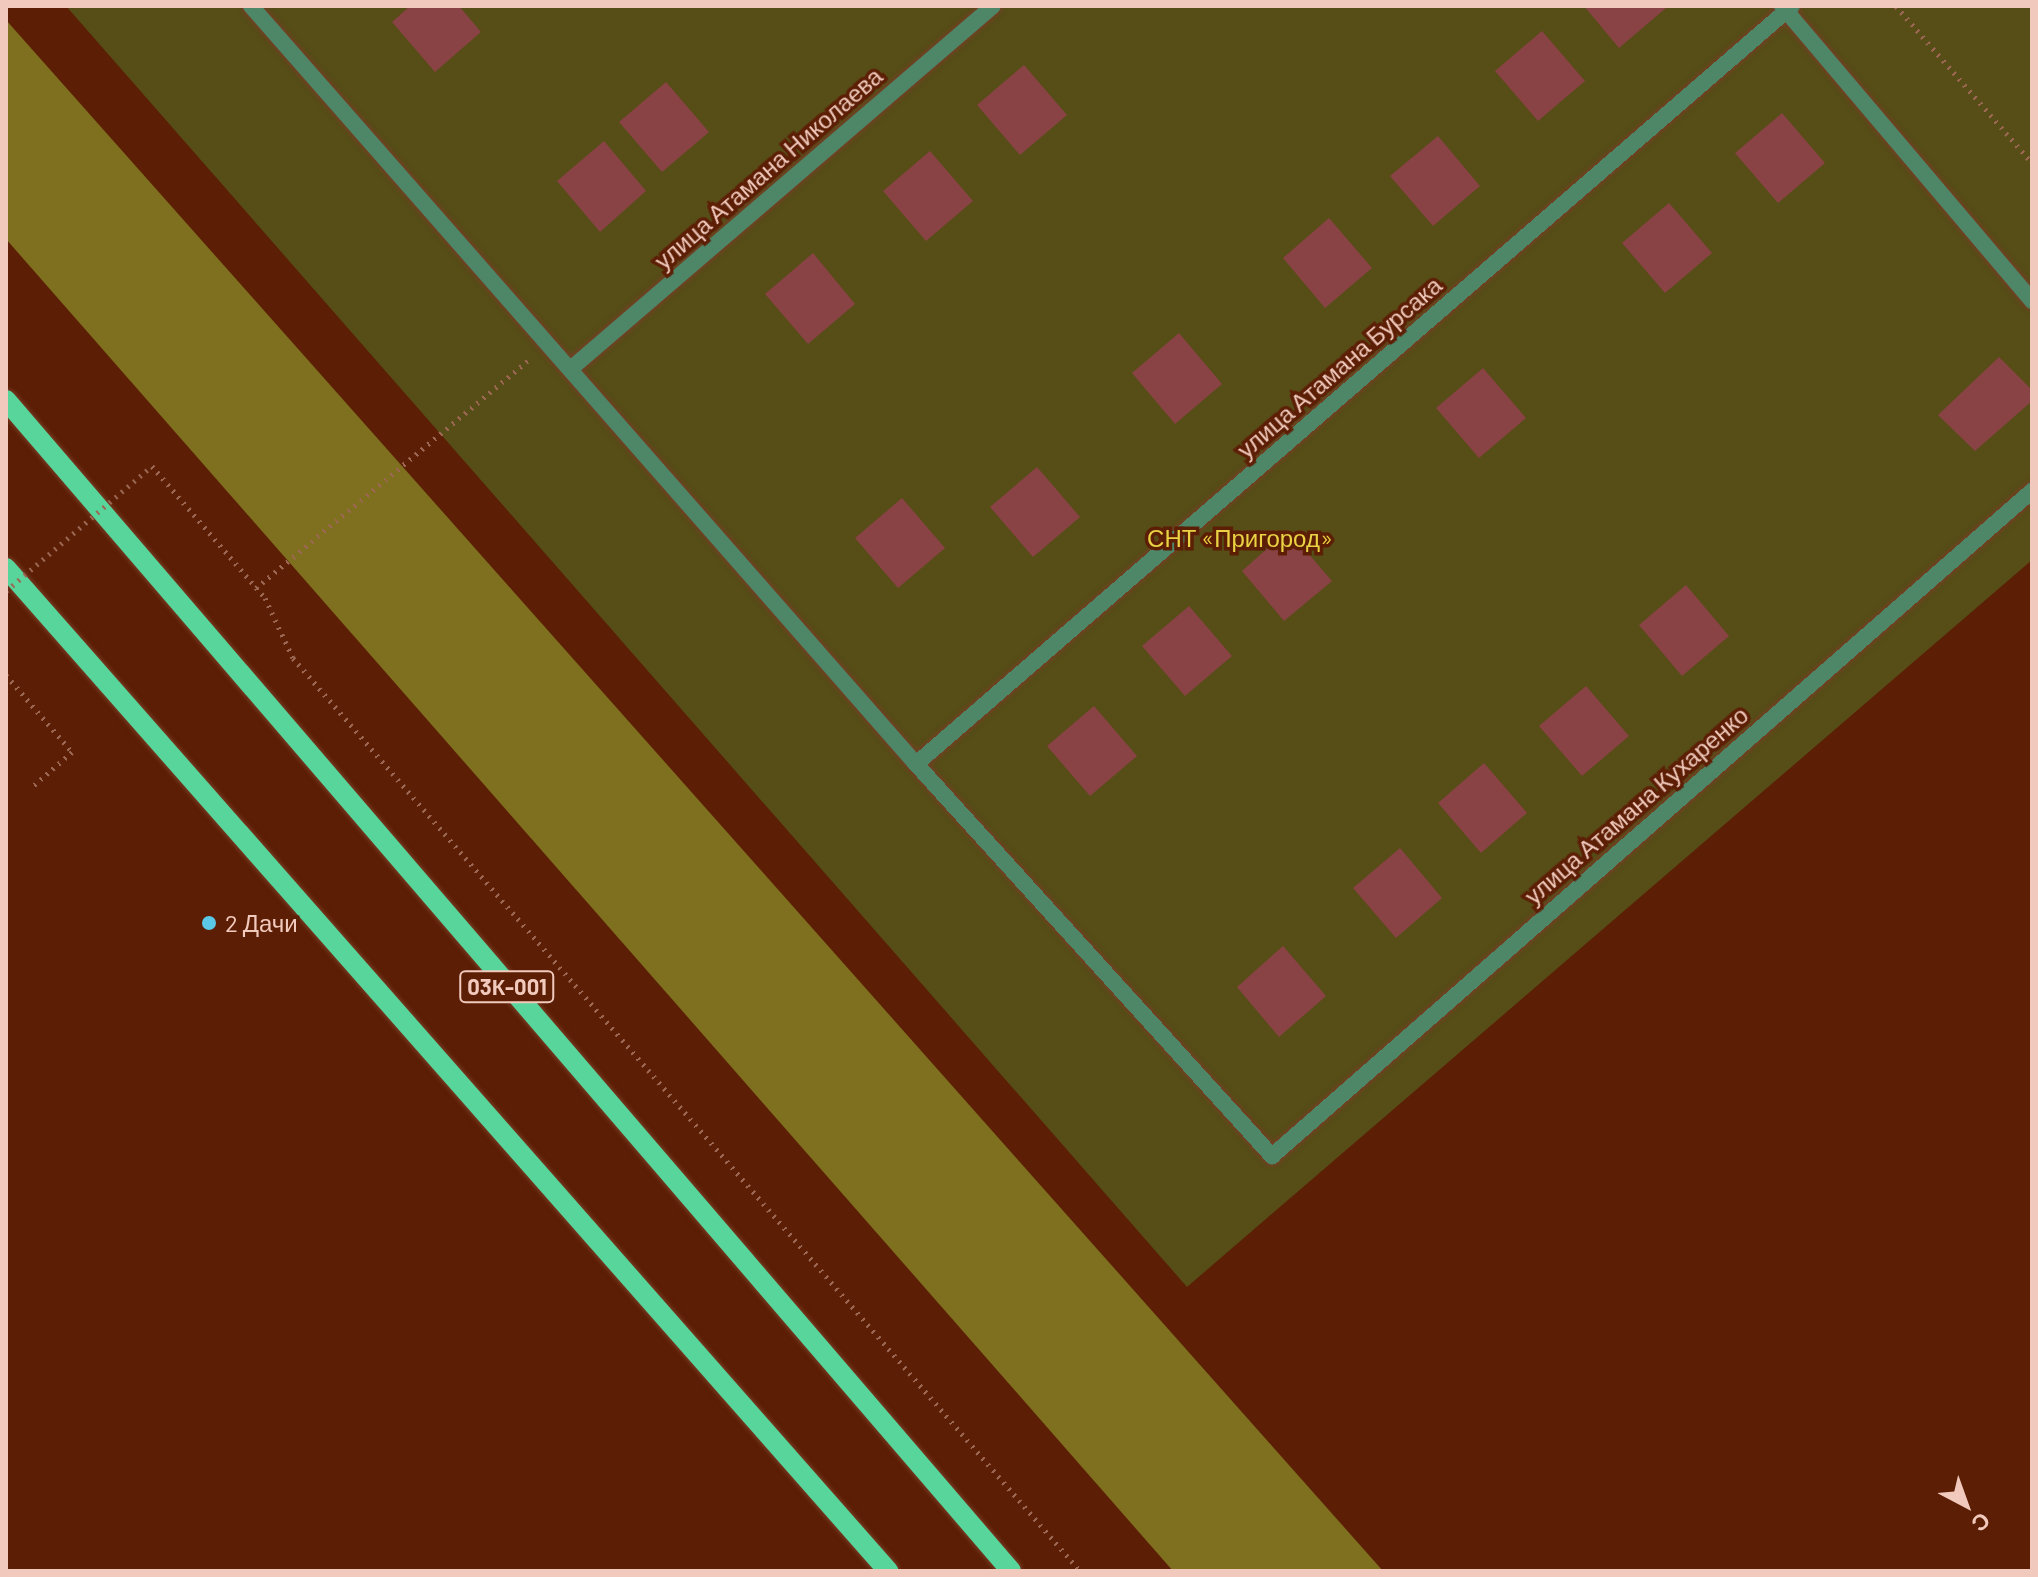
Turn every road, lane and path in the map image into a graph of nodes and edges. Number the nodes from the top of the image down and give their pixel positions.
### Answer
1 (251, 6) edge
2 (993, 6) edge
3 (1896, 6) edge
4 (1787, 8) edge
5 (2032, 163) edge
6 (2032, 301) edge
7 (574, 366) junction
8 (6, 400) edge
9 (2032, 491) edge
10 (6, 568) edge
11 (256, 588) junction
12 (6, 591) edge
13 (6, 675) edge
14 (916, 764) junction
15 (32, 787) dead end
16 (888, 1571) edge
17 (1011, 1571) edge
18 (1080, 1571) edge

1 - 7 street
2 - 7 street, улица Атамана Николаева
3 - 5 path
4 - 6 street
4 - 14 street, улица Атамана Бурсака
7 - 11 path
7 - 14 street
8 - 17 main road, 03К-001
9 - 14 street, улица Атамана Кухаренко
10 - 16 main road
11 - 12 path, bridge
11 - 18 path
13 - 15 path

